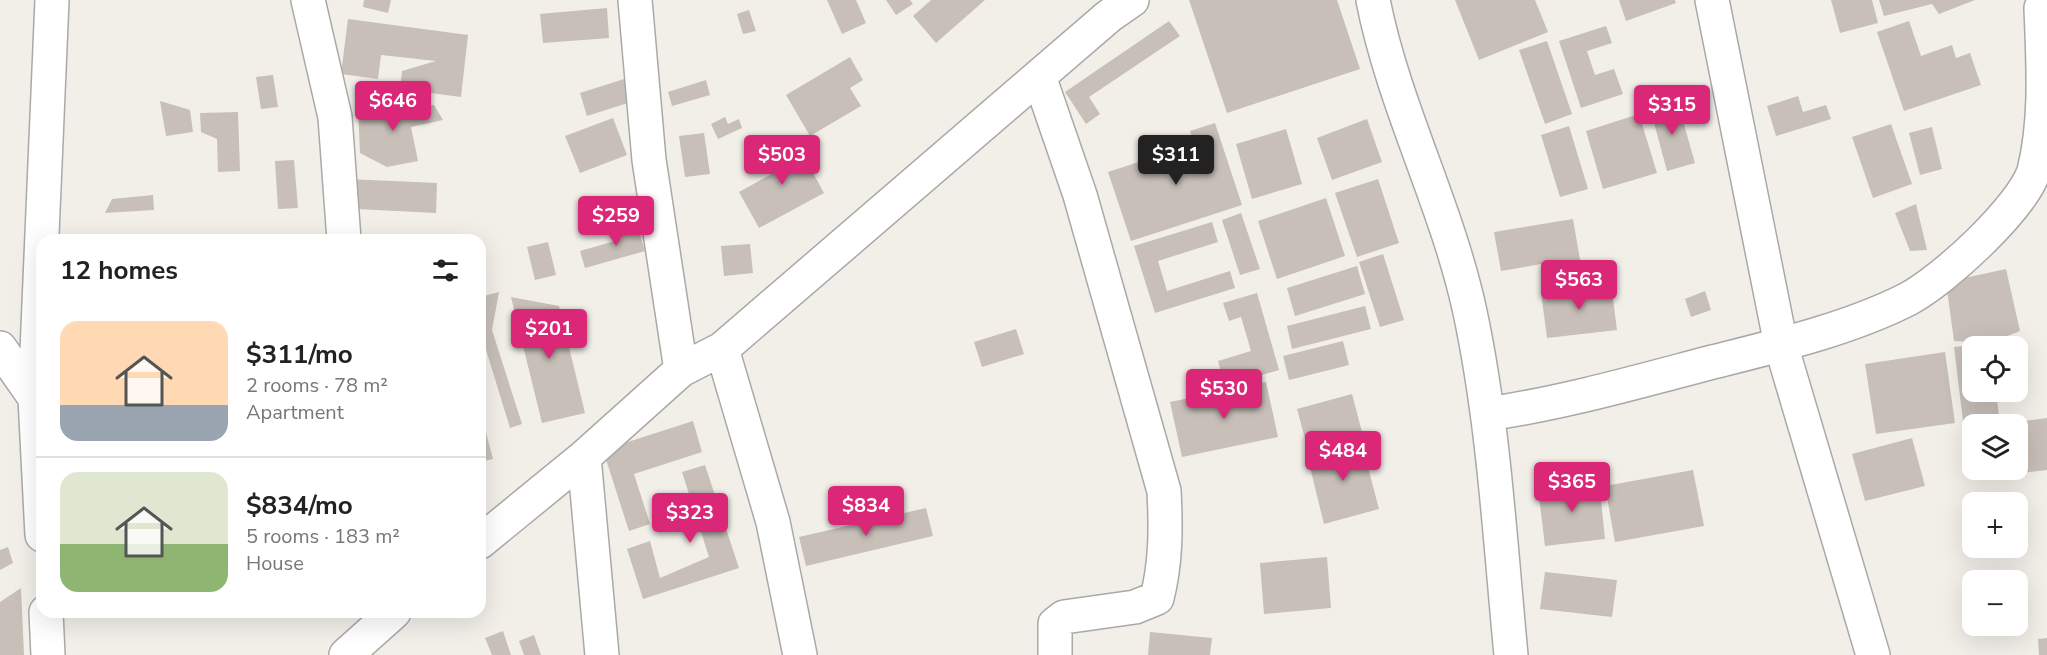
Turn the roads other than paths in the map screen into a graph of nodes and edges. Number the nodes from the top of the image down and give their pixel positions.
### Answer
1 (52, 0) edge
2 (308, 0) edge
3 (635, 0) edge
4 (1132, 0) edge
5 (1373, 0) edge
6 (1712, 0) edge
7 (2042, 12) edge
8 (1040, 76) junction
9 (42, 234) edge
10 (344, 234) edge
11 (1781, 345) junction
12 (0, 348) edge
13 (722, 349) junction
14 (681, 370) junction
15 (36, 375) edge
16 (35, 398) junction
17 (1488, 414) junction
18 (36, 418) edge
19 (584, 457) junction
20 (486, 537) edge
21 (46, 618) edge
22 (387, 618) edge
23 (48, 655) edge
24 (346, 655) edge
25 (602, 655) edge
26 (800, 655) edge
27 (1055, 655) edge
28 (1511, 655) edge
29 (1873, 655) edge

1 - 9 street
2 - 10 street
3 - 14 street
4 - 8 street
5 - 17 street
6 - 11 street
7 - 11 street
8 - 13 street
8 - 27 street
11 - 17 street
11 - 29 street
12 - 16 street
13 - 14 street
13 - 26 street
14 - 19 street
15 - 16 street
16 - 18 street
17 - 28 street
19 - 20 street
19 - 25 street
21 - 23 street
22 - 24 street

